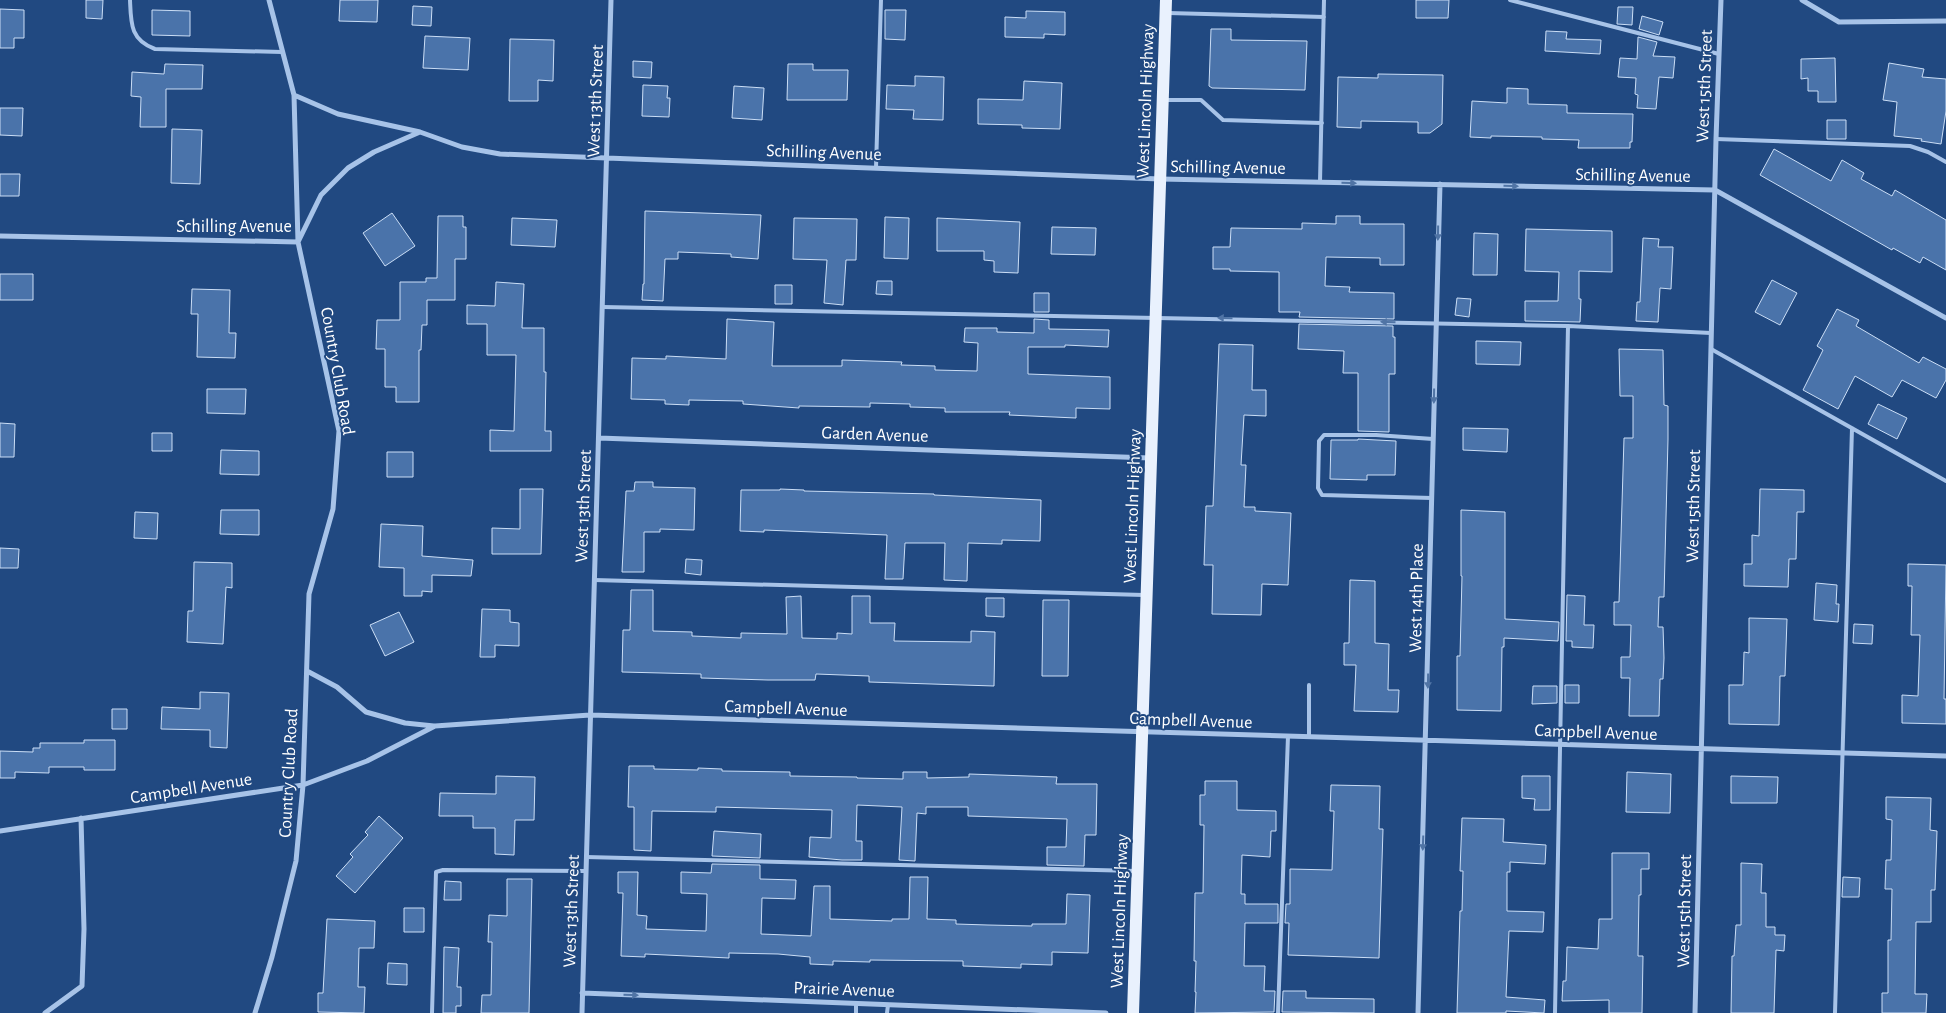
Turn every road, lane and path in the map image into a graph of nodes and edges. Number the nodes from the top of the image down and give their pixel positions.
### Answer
1 (130, 0) edge
2 (269, 0) edge
3 (612, 0) edge
4 (881, 0) edge
5 (1166, 0) edge
6 (1324, 0) edge
7 (1510, 0) edge
8 (1721, 0) edge
9 (1802, 0) edge
10 (1165, 13) junction
11 (1324, 17) junction
12 (1946, 21) edge
13 (282, 52) junction
14 (1719, 54) junction
15 (294, 95) junction
16 (1162, 100) junction
17 (1322, 123) junction
18 (420, 132) junction
19 (1716, 139) junction
20 (607, 158) junction
21 (1946, 162) edge
22 (876, 168) junction
23 (1160, 179) junction
24 (1320, 182) junction
25 (1440, 184) junction
26 (1715, 190) junction
27 (0, 236) edge
28 (298, 242) junction
29 (602, 306) junction
30 (1155, 316) junction
31 (1946, 318) edge
32 (1436, 324) junction
33 (1568, 326) junction
34 (1711, 333) junction
35 (1711, 349) junction
36 (1852, 428) junction
37 (598, 438) junction
38 (1433, 439) junction
39 (1151, 458) junction
40 (1946, 481) edge
41 (1432, 498) junction
42 (594, 580) junction
43 (1147, 595) junction
44 (307, 671) junction
45 (1309, 685) dead end
46 (590, 715) junction
47 (435, 726) junction
48 (1142, 732) junction
49 (1288, 736) junction
50 (1309, 737) junction
51 (1426, 741) junction
52 (1561, 745) junction
53 (1701, 749) junction
54 (1842, 753) junction
55 (1946, 756) edge
56 (303, 784) junction
57 (81, 818) junction
58 (0, 831) edge
59 (586, 857) junction
60 (586, 871) junction
61 (1138, 871) junction
62 (582, 993) junction
63 (856, 1004) junction
64 (888, 1005) junction
65 (987, 1011) edge
66 (45, 1013) edge
67 (255, 1013) edge
68 (432, 1013) edge
69 (582, 1013) edge
70 (856, 1013) edge
71 (887, 1013) edge
72 (1106, 1013) edge
73 (1133, 1013) edge
74 (1278, 1013) edge
75 (1418, 1013) edge
76 (1555, 1013) edge
77 (1695, 1013) edge
78 (1835, 1013) edge

1 - 13 lane
2 - 13 street, Country Club Road
3 - 20 street, West 13th Street
4 - 22 lane
5 - 10 main road, West Lincoln Highway
6 - 11 lane
7 - 14 lane
8 - 14 street, West 15th Street
9 - 12 street
10 - 11 lane
10 - 16 main road, West Lincoln Highway
11 - 17 lane
13 - 15 street, Country Club Road
14 - 19 street, West 15th Street
15 - 18 street, Schilling Avenue
15 - 28 street, Country Club Road
16 - 17 lane
16 - 23 main road, West Lincoln Highway
17 - 24 lane
18 - 20 street, Schilling Avenue
18 - 28 street, Schilling Avenue
19 - 21 lane
19 - 26 street, West 15th Street
20 - 22 street, Schilling Avenue
20 - 29 street, West 13th Street
22 - 23 street, Schilling Avenue
23 - 24 street, Schilling Avenue
23 - 30 main road, West Lincoln Highway
24 -> 25 street, Schilling Avenue
25 -> 26 street, Schilling Avenue
25 -> 32 street, West 14th Place
26 - 31 street, Schilling Avenue
26 - 34 street, West 15th Street
27 - 28 street, Schilling Avenue
28 - 44 street, Country Club Road
29 - 30 lane
29 - 37 street, West 13th Street
32 -> 30 lane
30 - 39 main road, West Lincoln Highway
32 - 33 lane
32 -> 38 street, West 14th Place
33 - 34 lane
33 - 52 lane
34 - 35 street, West 15th Street
35 - 36 lane
35 - 53 street, West 15th Street
36 - 40 lane
36 - 54 lane
37 - 39 street, Garden Avenue
37 - 42 street, West 13th Street
38 - 41 street, West 14th Place
38 - 41 lane
39 - 43 main road, West Lincoln Highway
41 -> 51 street, West 14th Place
42 - 43 lane
42 - 46 street, West 13th Street
43 - 48 main road, West Lincoln Highway
44 - 47 street, Campbell Avenue
44 - 56 street, Country Club Road
45 - 50 lane
46 - 47 street, Campbell Avenue
46 - 48 street, Campbell Avenue
46 - 59 street, West 13th Street
47 - 56 street, Campbell Avenue
48 - 49 street, Campbell Avenue
48 - 61 main road, West Lincoln Highway
49 - 50 street, Campbell Avenue
49 - 74 lane
50 - 51 street, Campbell Avenue
51 - 52 street, Campbell Avenue
51 -> 75 street, West 14th Place
52 - 53 street, Campbell Avenue
52 - 76 lane
53 - 54 street, Campbell Avenue
53 - 77 street, West 15th Street
54 - 55 street, Campbell Avenue
54 - 78 lane
56 - 57 street, Campbell Avenue
56 - 67 street, Country Club Road
57 - 58 street, Campbell Avenue
57 - 66 street
59 - 60 street, West 13th Street
59 - 61 lane
60 - 62 street, West 13th Street
60 - 68 lane
61 - 73 main road, West Lincoln Highway
62 -> 63 street, Prairie Avenue
62 - 69 street, West 13th Street
63 - 64 street, Prairie Avenue
63 - 70 lane
64 - 65 street, Prairie Avenue
64 - 71 lane
65 - 72 street, Prairie Avenue

